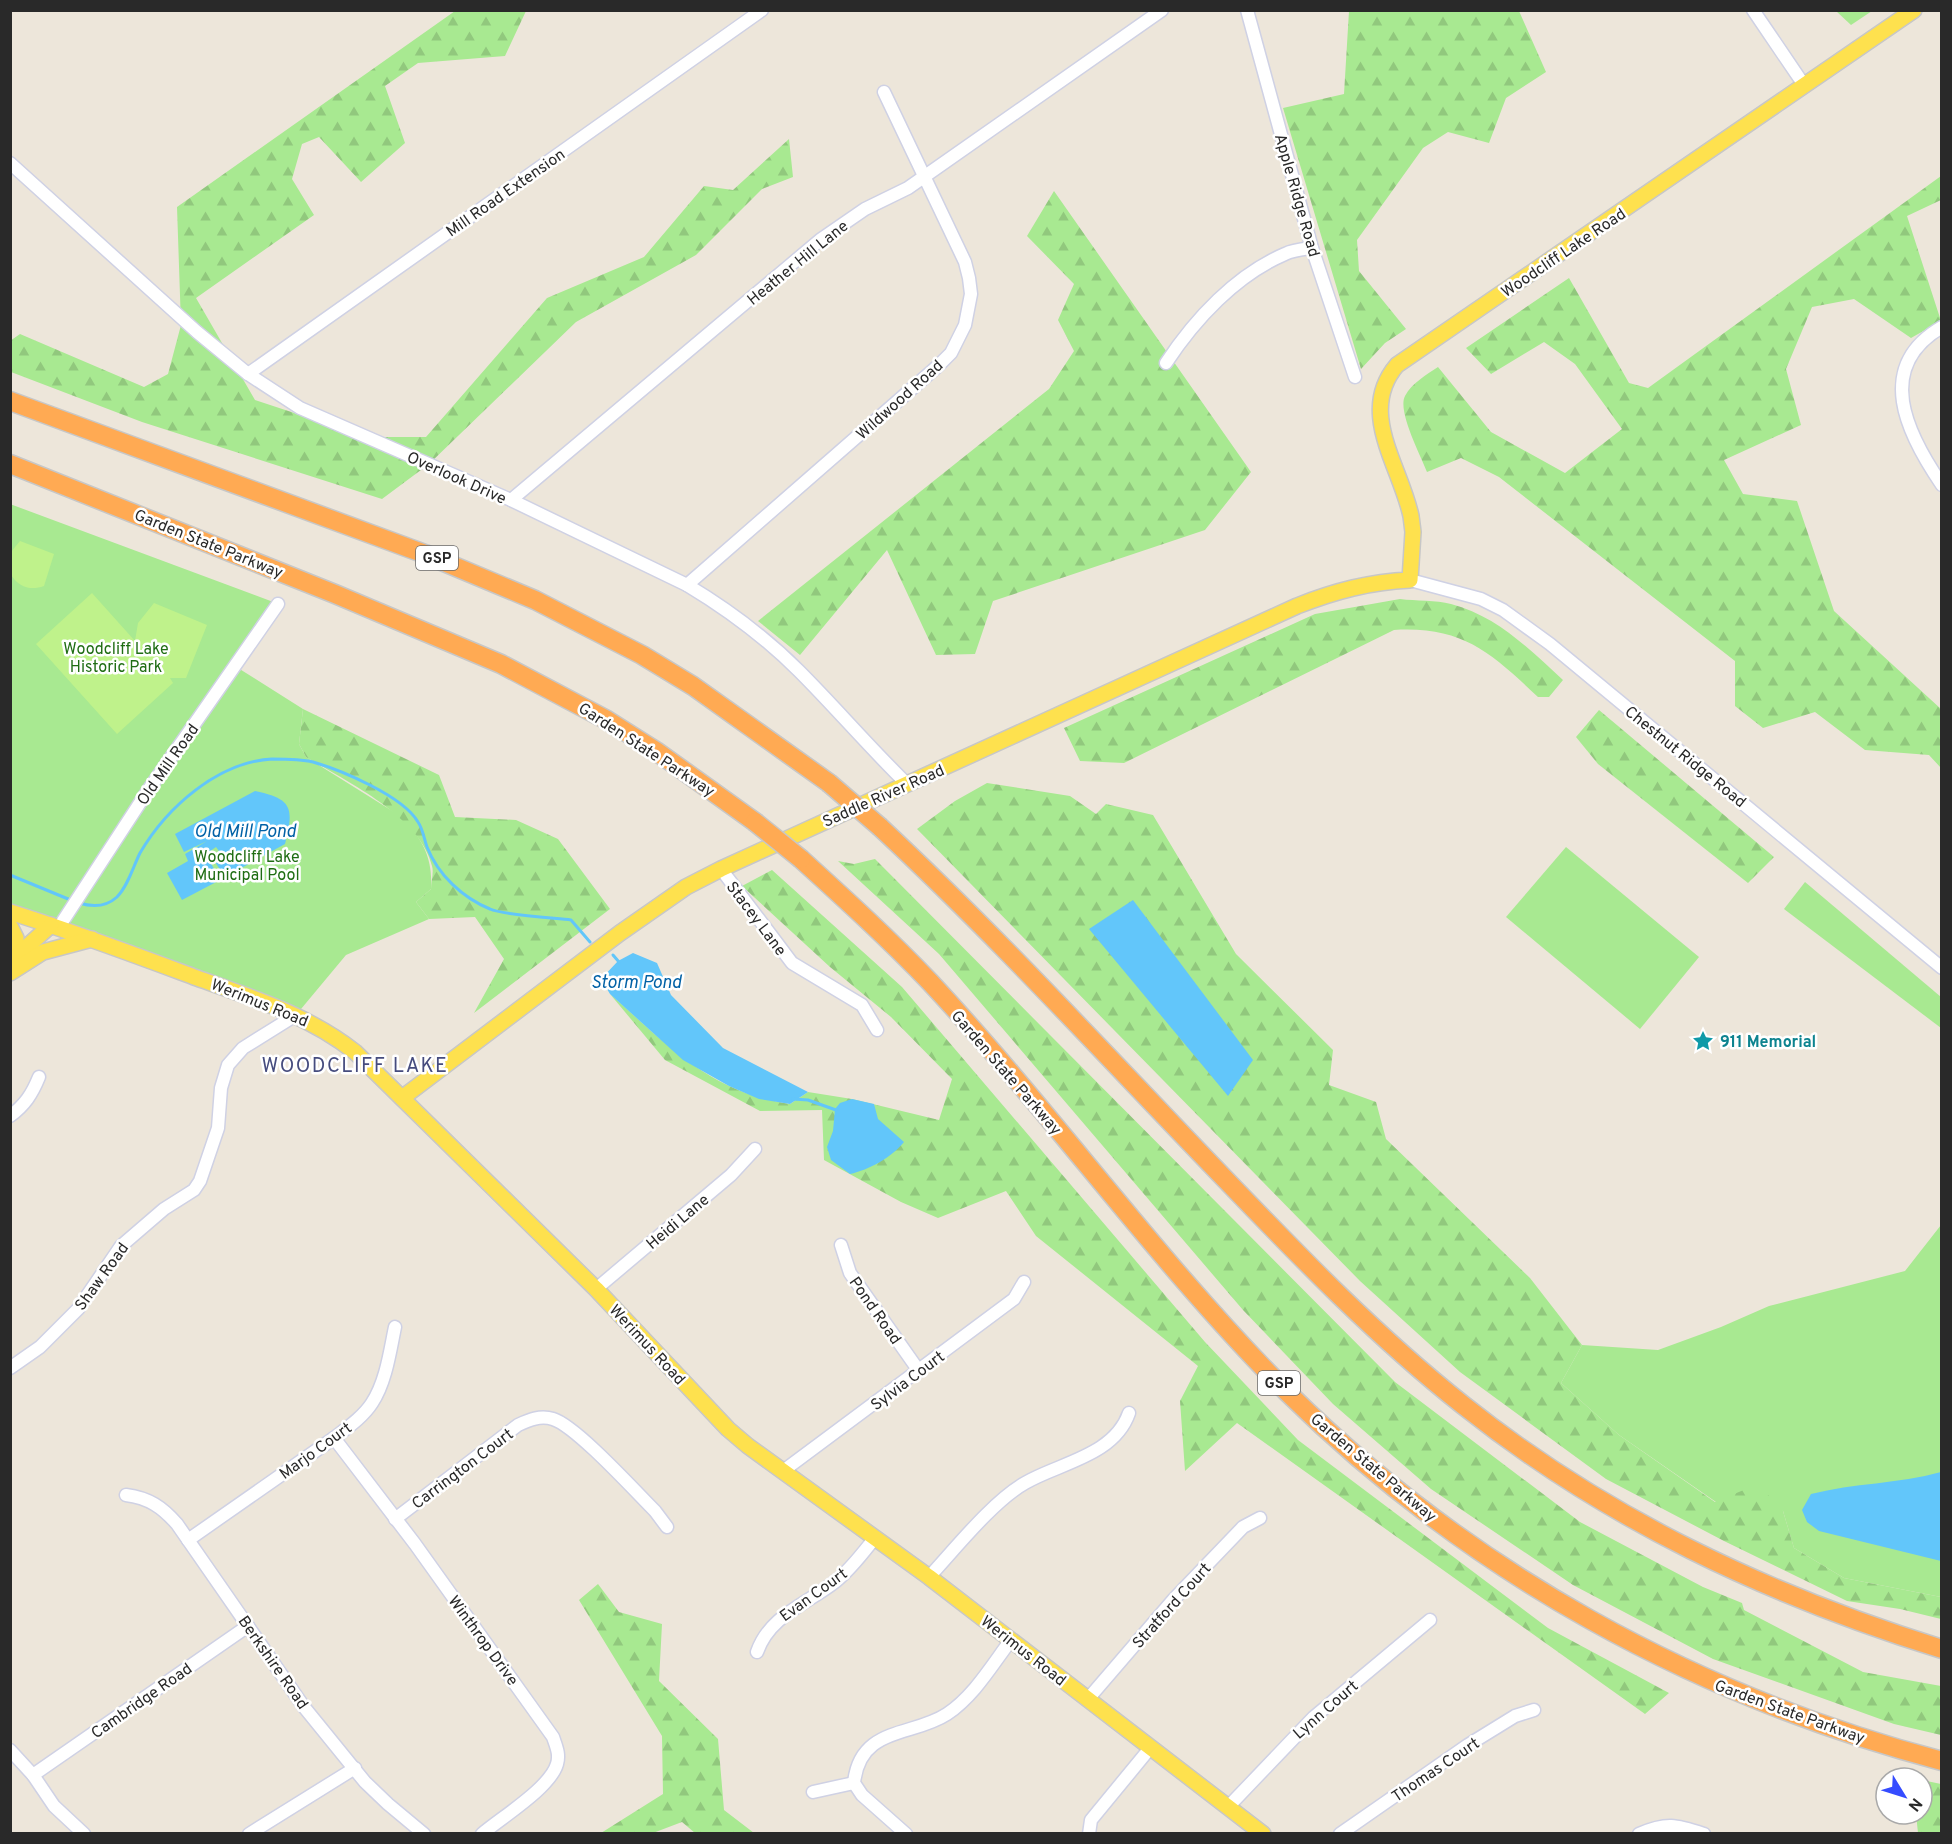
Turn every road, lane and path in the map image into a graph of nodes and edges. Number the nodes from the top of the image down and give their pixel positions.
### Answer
1 (762, 10) edge
2 (1162, 10) edge
3 (1247, 10) edge
4 (1753, 10) edge
5 (1914, 10) edge
6 (1804, 85) junction
7 (884, 92) dead end
8 (10, 163) edge
9 (925, 176) junction
10 (1312, 248) junction
11 (1941, 327) edge
12 (1166, 363) dead end
13 (248, 374) junction
14 (1355, 377) dead end
15 (10, 401) edge
16 (10, 464) edge
17 (1941, 484) edge
18 (511, 500) junction
19 (1410, 580) junction
20 (687, 585) junction
21 (278, 604) dead end
22 (907, 784) junction
23 (721, 869) junction
24 (10, 912) edge
25 (10, 926) edge
26 (55, 926) junction
27 (93, 939) junction
28 (11, 966) edge
29 (1941, 968) edge
30 (296, 1015) junction
31 (878, 1030) dead end
32 (39, 1077) dead end
33 (402, 1098) junction
34 (10, 1116) edge
35 (755, 1149) dead end
36 (841, 1245) dead end
37 (1024, 1282) dead end
38 (596, 1289) junction
39 (395, 1327) dead end
40 (10, 1368) edge
41 (919, 1371) junction
42 (1129, 1413) dead end
43 (334, 1438) junction
44 (783, 1471) junction
45 (126, 1495) dead end
46 (1260, 1518) dead end
47 (395, 1519) junction
48 (667, 1527) dead end
49 (874, 1539) junction
50 (188, 1540) junction
51 (929, 1576) junction
52 (1430, 1620) dead end
53 (248, 1626) junction
54 (1011, 1640) junction
55 (1941, 1649) edge
56 (757, 1652) dead end
57 (1088, 1699) junction
58 (1533, 1710) dead end
59 (1151, 1747) junction
60 (10, 1750) edge
61 (1941, 1761) edge
62 (355, 1768) junction
63 (33, 1775) junction
64 (854, 1783) junction
65 (813, 1792) dead end
66 (1228, 1807) junction
67 (84, 1833) edge
68 (249, 1833) edge
69 (424, 1833) edge
70 (483, 1833) edge
71 (906, 1833) edge
72 (1089, 1833) edge
73 (1263, 1833) edge
74 (1340, 1833) edge
75 (1639, 1833) edge
76 (1704, 1833) edge

1 - 13 street, Mill Road Extension
2 - 9 street, Heather Hill Lane
3 - 10 street, Apple Ridge Road
4 - 6 street
5 - 6 main road, Woodcliff Lake Road
6 - 19 main road, Woodcliff Lake Road
7 - 9 street, Wildwood Road
8 - 13 street, Overlook Drive
9 - 18 street, Heather Hill Lane
9 - 20 street, Wildwood Road
10 - 12 street
10 - 14 street, Apple Ridge Road
11 - 17 street
13 - 18 street, Overlook Drive
15 - 55 highway, GSP, bridge
16 - 61 highway, Garden State Parkway / GSP, bridge
18 - 20 street, Overlook Drive
19 - 22 main road, Saddle River Road
19 - 29 street, Chestnut Ridge Road
20 - 22 street, Overlook Drive
21 - 26 street, Old Mill Road
22 - 23 main road, Saddle River Road
23 - 31 street, Stacey Lane
23 - 33 main road, Saddle River Road
24 - 26 main road, Werimus Road
25 - 28 main road
26 - 27 main road, Werimus Road
26 - 28 main road
27 - 28 main road
27 - 30 main road, Werimus Road
30 - 33 main road, Werimus Road
30 - 40 street, Shaw Road
32 - 34 street
33 - 38 main road, Werimus Road
35 - 38 street, Heidi Lane
36 - 41 street, Pond Road
37 - 41 street, Sylvia Court
38 - 44 main road, Werimus Road
39 - 43 street, Marjo Court
41 - 44 street, Sylvia Court
42 - 51 street
43 - 47 street, Winthrop Drive
43 - 50 street, Marjo Court
44 - 49 main road, Werimus Road
45 - 50 street, Berkshire Road
46 - 57 street, Stratford Court
47 - 48 street, Carrington Court
47 - 70 street, Winthrop Drive
49 - 51 main road, Werimus Road
49 - 56 street, Evan Court
50 - 53 street, Berkshire Road
51 - 54 main road, Werimus Road
52 - 66 street, Lynn Court
53 - 62 street, Berkshire Road
53 - 63 street, Cambridge Road
54 - 57 main road, Werimus Road
54 - 64 street
57 - 59 main road, Werimus Road
58 - 74 street, Thomas Court
59 - 66 main road, Werimus Road
59 - 72 street
60 - 63 street
62 - 68 street
62 - 69 street, Berkshire Road
63 - 67 street
64 - 65 street
64 - 71 street
66 - 73 main road, Werimus Road
75 - 76 street

